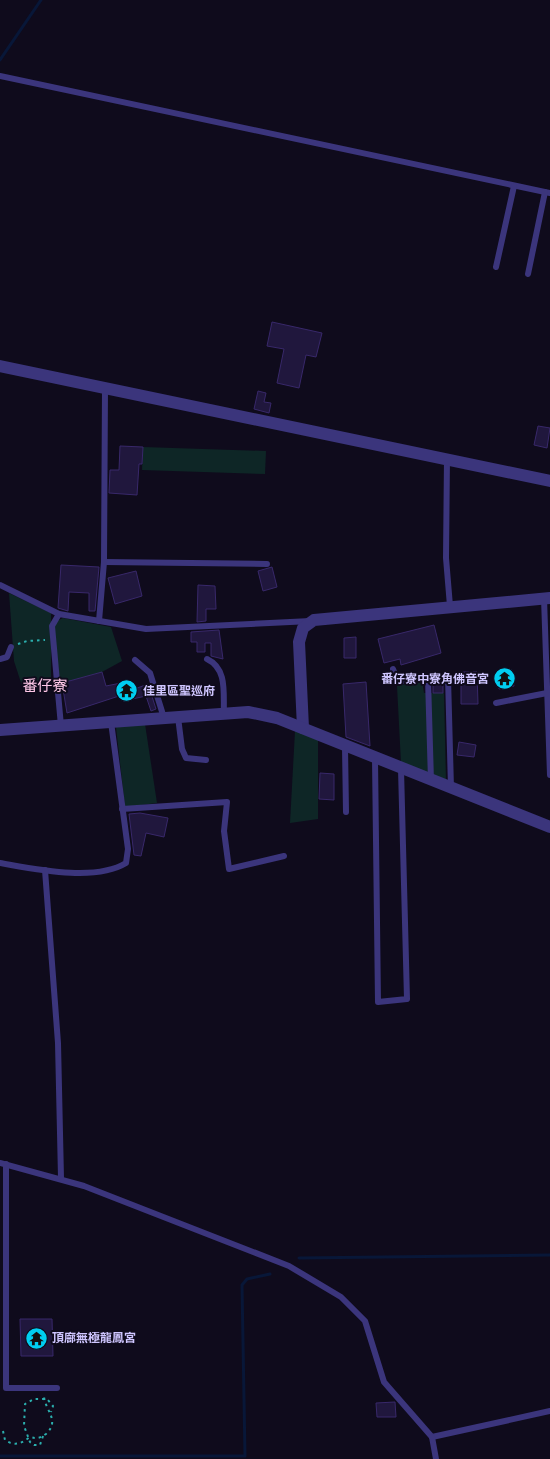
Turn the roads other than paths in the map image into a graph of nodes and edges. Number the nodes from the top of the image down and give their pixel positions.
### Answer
1 (0, 76) edge
2 (514, 186) junction
3 (548, 193) edge
4 (496, 267) dead end
5 (528, 274) dead end
6 (0, 366) edge
7 (105, 388) junction
8 (447, 458) junction
9 (550, 481) edge
10 (104, 562) junction
11 (267, 564) dead end
12 (0, 585) edge
13 (547, 598) edge
14 (450, 606) junction
15 (59, 614) junction
16 (314, 620) junction
17 (99, 621) junction
18 (12, 647) road end
19 (0, 659) edge
20 (207, 659) dead end
21 (135, 660) dead end
22 (392, 669) dead end
23 (448, 677) dead end
24 (547, 693) junction
25 (496, 703) dead end
26 (224, 714) junction
27 (178, 717) junction
28 (164, 718) junction
29 (111, 722) junction
30 (60, 726) junction
31 (303, 728) junction
32 (0, 730) edge
33 (345, 747) junction
34 (375, 759) junction
35 (206, 760) dead end
36 (401, 769) junction
37 (550, 775) edge
38 (432, 782) junction
39 (451, 789) junction
40 (122, 809) junction
41 (346, 812) dead end
42 (550, 827) edge
43 (284, 856) dead end
44 (0, 863) edge
45 (45, 870) junction
46 (3, 1163) edge
47 (62, 1178) junction
48 (57, 1388) dead end
49 (550, 1411) edge
50 (432, 1437) junction
51 (436, 1459) edge

1 - 2 lane
2 - 3 lane
2 - 4 lane
3 - 5 lane
6 - 7 street
7 - 8 street
7 - 10 lane
8 - 9 street
8 - 14 lane
10 - 11 lane
10 - 17 lane
12 - 15 lane
13 - 14 street
13 - 24 lane
14 - 16 street
15 - 17 lane
15 - 30 lane
16 - 17 lane
16 - 31 street
18 - 19 lane
20 - 26 lane
21 - 28 lane
22 - 38 lane
23 - 39 lane
24 - 25 lane
24 - 37 lane
26 - 27 street
26 - 31 street
27 - 28 street
27 - 35 lane
28 - 29 street
29 - 30 street
29 - 40 lane
30 - 32 street
31 - 33 street
33 - 34 street
33 - 41 lane
34 - 36 street
34 - 36 lane
36 - 38 street
38 - 39 street
39 - 42 street
40 - 43 lane
40 - 45 lane
44 - 45 lane
45 - 47 lane
46 - 47 lane
46 - 48 lane
47 - 50 lane
49 - 50 lane
50 - 51 lane

